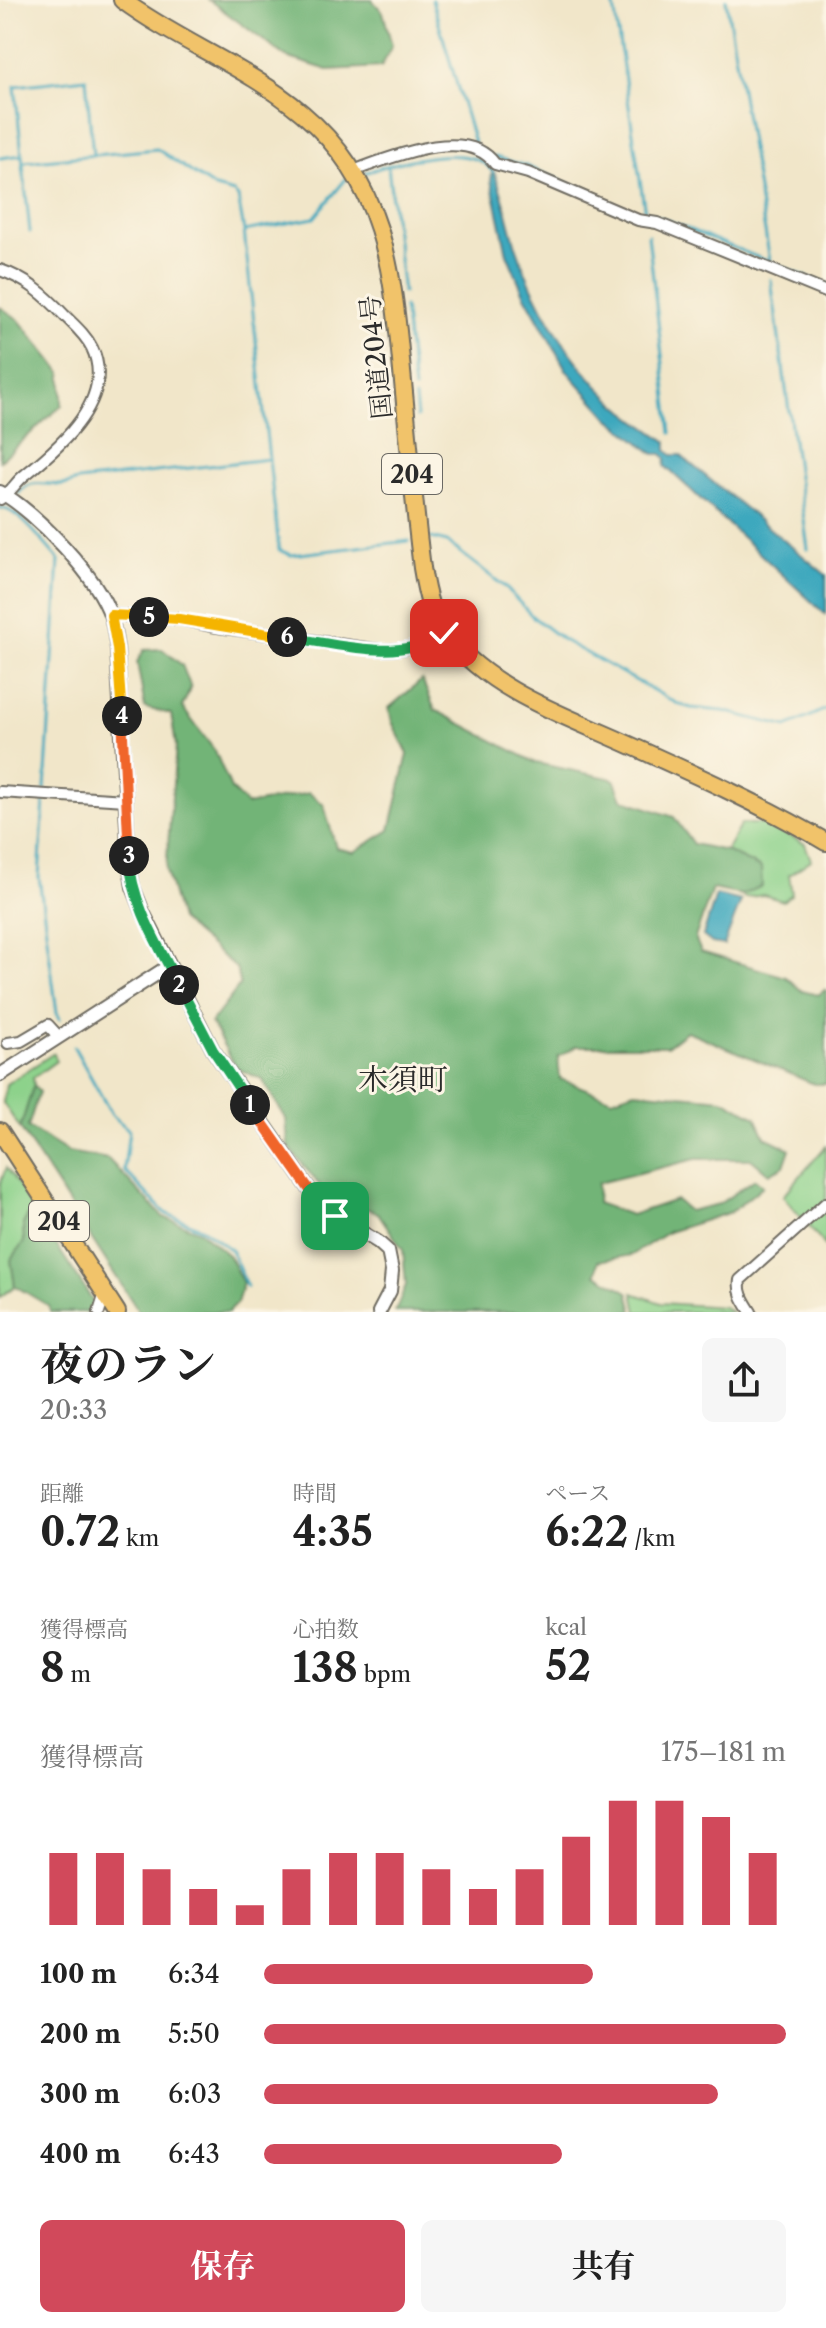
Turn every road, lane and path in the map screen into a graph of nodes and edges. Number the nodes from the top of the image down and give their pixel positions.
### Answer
1 (122, 0) edge
2 (353, 171) junction
3 (0, 270) edge
4 (826, 292) edge
5 (2, 495) edge
6 (111, 615) junction
7 (444, 633) junction
8 (0, 792) edge
9 (126, 800) junction
10 (826, 842) edge
11 (169, 966) junction
12 (59, 1037) junction
13 (8, 1043) dead end
14 (0, 1075) edge
15 (0, 1131) edge
16 (826, 1203) edge
17 (105, 1293) junction
18 (99, 1312) edge
19 (117, 1312) edge
20 (379, 1312) edge
21 (751, 1312) edge

1 - 2 highway, 国道204号 / 204
2 - 4 street
2 - 7 highway, 国道204号 / 204
3 - 5 street
5 - 6 street
6 - 7 street
6 - 9 street
7 - 10 highway, 国道204号 / 204
8 - 9 street
9 - 11 street
11 - 12 street
11 - 20 street
12 - 13 street
12 - 14 street
15 - 17 highway, 204
16 - 21 street
17 - 18 street
17 - 19 highway, 204

